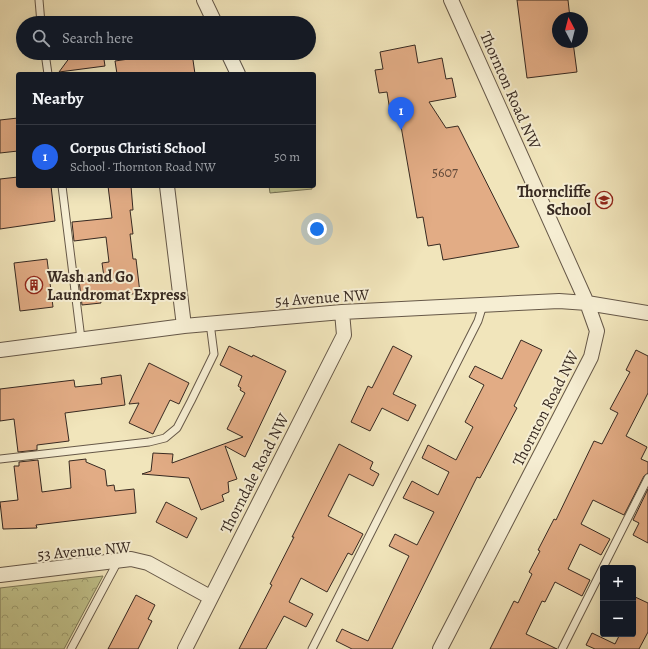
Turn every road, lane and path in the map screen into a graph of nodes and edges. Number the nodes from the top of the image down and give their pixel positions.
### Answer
1 (38, 0) edge
2 (204, 0) edge
3 (451, 0) edge
4 (40, 16) edge
5 (212, 16) edge
6 (46, 60) edge
7 (231, 60) edge
8 (48, 72) edge
9 (237, 72) edge
10 (62, 188) edge
11 (167, 188) edge
12 (587, 303) junction
13 (483, 305) junction
14 (342, 312) junction
15 (648, 313) edge
16 (210, 323) junction
17 (184, 326) junction
18 (81, 339) junction
19 (0, 350) edge
20 (0, 459) edge
21 (648, 478) edge
22 (118, 561) junction
23 (0, 575) edge
24 (210, 597) junction
25 (71, 649) edge
26 (185, 649) edge
27 (312, 649) edge
28 (440, 649) edge
29 (562, 649) edge

1 - 4 lane
2 - 5 street
3 - 12 street, Thornton Road NW
6 - 8 lane
7 - 9 street
10 - 18 lane
11 - 17 street
12 - 13 street, 54 Avenue NW
12 - 15 street, 54 Avenue NW
12 - 28 street, Thornton Road NW
13 - 14 street, 54 Avenue NW
13 - 27 lane
14 - 16 street, 54 Avenue NW
14 - 24 street, Thorndale Road NW
16 - 17 street, 54 Avenue NW
16 - 20 lane
17 - 18 street, 54 Avenue NW
18 - 19 street, 54 Avenue NW
21 - 29 lane
22 - 23 street, 53 Avenue NW
22 - 24 street, 53 Avenue NW
22 - 25 lane
24 - 26 street, Thorndale Road NW

